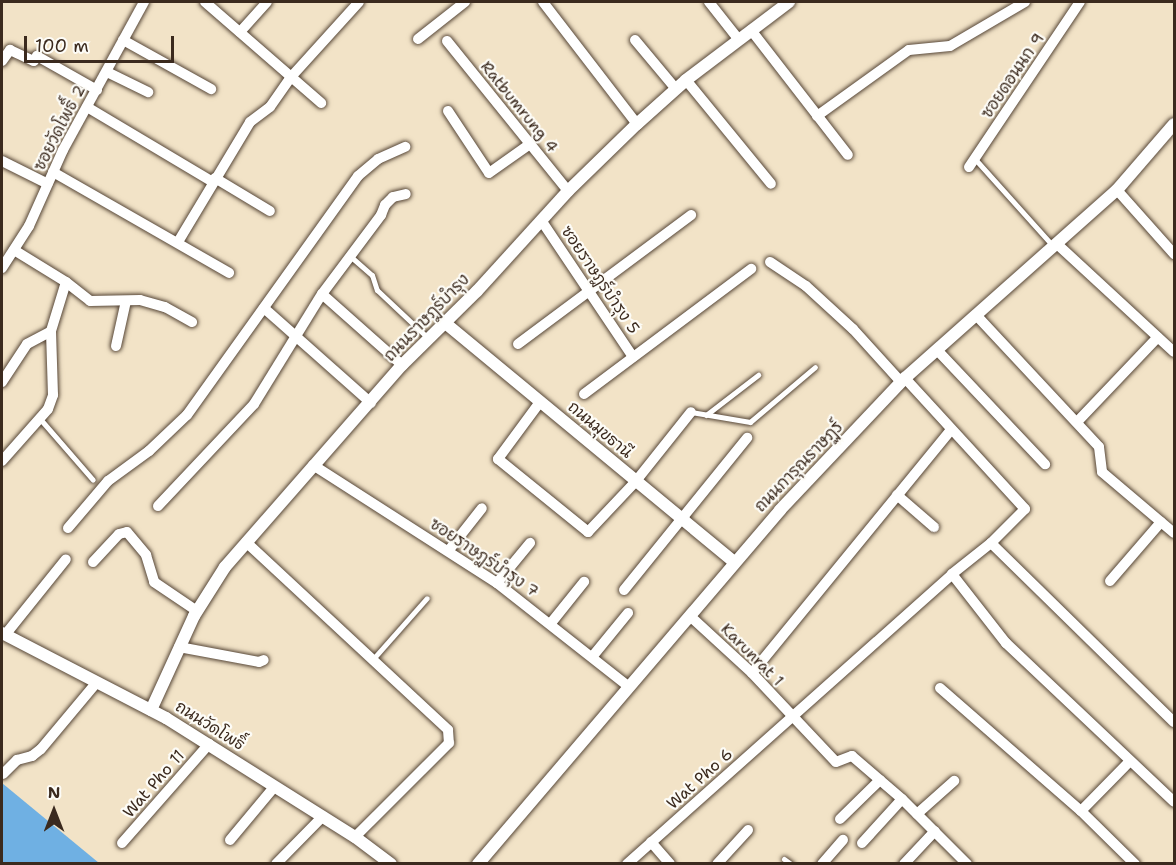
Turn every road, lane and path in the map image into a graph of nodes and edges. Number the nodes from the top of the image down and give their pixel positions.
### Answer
1 (144, 2) edge
2 (205, 2) edge
3 (267, 2) edge
4 (359, 2) edge
5 (465, 2) edge
6 (543, 2) edge
7 (709, 2) edge
8 (789, 2) edge
9 (1025, 2) edge
10 (1080, 2) edge
11 (751, 30) junction
12 (240, 32) junction
13 (418, 39) dead end
14 (123, 40) junction
15 (635, 40) dead end
16 (739, 40) junction
17 (447, 41) dead end
18 (3, 56) edge
19 (107, 72) junction
20 (291, 77) junction
21 (681, 84) junction
22 (211, 89) dead end
23 (97, 90) junction
24 (148, 92) dead end
25 (321, 103) dead end
26 (87, 107) junction
27 (448, 111) dead end
28 (818, 116) junction
29 (637, 124) junction
30 (1174, 127) edge
31 (530, 144) junction
32 (405, 147) dead end
33 (848, 155) dead end
34 (2, 161) edge
35 (972, 163) joint
36 (53, 172) junction
37 (214, 180) junction
38 (48, 184) junction
39 (771, 184) dead end
40 (1117, 190) junction
41 (568, 191) junction
42 (406, 194) dead end
43 (270, 211) dead end
44 (692, 215) dead end
45 (542, 220) junction
46 (178, 242) junction
47 (1055, 245) junction
48 (14, 250) junction
49 (1174, 254) edge
50 (350, 256) junction
51 (770, 262) dead end
52 (2, 268) edge
53 (751, 269) dead end
54 (229, 273) dead end
55 (66, 282) junction
56 (588, 291) junction
57 (322, 294) junction
58 (126, 301) junction
59 (264, 309) junction
60 (977, 316) junction
61 (192, 322) dead end
62 (444, 322) junction
63 (51, 331) junction
64 (295, 334) junction
65 (1158, 337) junction
66 (429, 338) junction
67 (518, 344) dead end
68 (116, 346) dead end
69 (938, 351) junction
70 (1174, 351) edge
71 (633, 357) junction
72 (402, 365) junction
73 (815, 367) dead end
74 (758, 375) dead end
75 (903, 380) junction
76 (2, 382) edge
77 (584, 394) dead end
78 (540, 402) junction
79 (371, 403) junction
80 (691, 412) joint
81 (706, 415) junction
82 (41, 420) junction
83 (1077, 422) junction
84 (951, 431) junction
85 (747, 438) dead end
86 (2, 461) edge
87 (1045, 464) dead end
88 (313, 465) junction
89 (93, 480) dead end
90 (636, 481) junction
91 (897, 495) junction
92 (158, 507) dead end
93 (482, 508) dead end
94 (683, 519) junction
95 (1161, 522) junction
96 (934, 526) dead end
97 (68, 528) dead end
98 (1174, 533) edge
99 (246, 542) junction
100 (530, 543) dead end
101 (991, 543) junction
102 (448, 550) junction
103 (66, 560) dead end
104 (93, 562) dead end
105 (734, 562) junction
106 (952, 574) junction
107 (1110, 580) dead end
108 (584, 582) dead end
109 (497, 583) junction
110 (624, 590) dead end
111 (427, 598) dead end
112 (197, 611) junction
113 (628, 613) dead end
114 (690, 616) junction
115 (551, 623) junction
116 (3, 634) edge
117 (179, 647) junction
118 (592, 657) junction
119 (373, 659) junction
120 (264, 660) dead end
121 (752, 673) junction
122 (97, 682) junction
123 (629, 687) junction
124 (940, 687) dead end
125 (151, 710) junction
126 (792, 717) junction
127 (1174, 722) edge
128 (209, 744) junction
129 (1130, 761) junction
130 (3, 774) dead end
131 (880, 780) junction
132 (954, 781) dead end
133 (275, 786) junction
134 (902, 799) junction
135 (1174, 802) edge
136 (1081, 811) junction
137 (917, 814) junction
138 (323, 816) junction
139 (840, 819) dead end
140 (748, 830) dead end
141 (935, 831) junction
142 (355, 837) junction
143 (230, 840) dead end
144 (843, 840) dead end
145 (651, 842) junction
146 (122, 843) dead end
147 (862, 843) dead end
148 (784, 859) dead end
149 (967, 863) edge
150 (276, 864) edge
151 (391, 864) edge
152 (478, 864) edge
153 (627, 864) edge
154 (670, 864) edge
155 (717, 864) edge
156 (791, 864) edge
157 (822, 864) edge
158 (904, 864) edge
159 (1136, 864) edge

1 - 14 street, ซอยวัดโพธิ์ 2
2 - 12 street
3 - 12 street
4 - 20 street
5 - 13 street
6 - 29 street
7 - 16 street
8 - 11 street, ถนนราษฎร์บำรุง
9 - 28 street
10 - 35 street, ซอยดอนนก 9
11 - 16 street, ถนนราษฎร์บำรุง
11 - 28 street
12 - 20 street
14 - 19 street, ซอยวัดโพธิ์ 2
14 - 22 street
15 - 21 street
16 - 21 street, ถนนราษฎร์บำรุง
17 - 31 street, Ratbumrung 4
18 - 23 street
19 - 23 street, ซอยวัดโพธิ์ 2
19 - 24 street
20 - 25 street
20 - 37 street
21 - 29 street, ถนนราษฎร์บำรุง
21 - 39 street
23 - 26 street, ซอยวัดโพธิ์ 2
26 - 36 street, ซอยวัดโพธิ์ 2
26 - 37 street
27 - 31 street
28 - 33 street
29 - 41 street, ถนนราษฎร์บำรุง
30 - 40 street, ถนนการุณราษฏร์
31 - 41 street, Ratbumrung 4
32 - 59 street
34 - 38 street
35 - 47 lane
36 - 38 street, ซอยวัดโพธิ์ 2
36 - 46 street
37 - 43 street
37 - 46 street
38 - 48 street, ซอยวัดโพธิ์ 2
40 - 47 street, ถนนการุณราษฏร์
40 - 49 street
41 - 45 street, ถนนราษฎร์บำรุง
42 - 50 street
44 - 56 street
45 - 56 street, ซอยราษฎร์บำรุง 5
45 - 62 street, ถนนราษฎร์บำรุง
46 - 54 street
47 - 60 street, ถนนการุณราษฏร์
47 - 65 street
48 - 52 street, ซอยวัดโพธิ์ 2
48 - 55 street
50 - 57 street
50 - 66 lane
51 - 75 street
53 - 71 street
55 - 58 street
55 - 63 street
56 - 67 street
56 - 71 street, ซอยราษฎร์บำรุง 5
57 - 64 street
57 - 72 street
58 - 61 street
58 - 68 street
59 - 64 street
59 - 97 street
60 - 69 street, ถนนการุณราษฏร์
60 - 83 street
62 - 66 street, ถนนราษฎร์บำรุง
62 - 78 street, ถนนมุขธานี
63 - 76 street
63 - 82 street
64 - 79 street
64 - 92 street
65 - 70 street
65 - 83 street
66 - 72 street, ถนนราษฎร์บำรุง
69 - 75 street, ถนนการุณราษฏร์
69 - 87 street
71 - 77 street
72 - 79 street, ถนนราษฎร์บำรุง
73 - 81 lane
74 - 81 lane
75 - 84 street
75 - 105 street, ถนนการุณราษฏร์
78 - 90 street, ถนนมุขธานี
78 - 90 street
79 - 88 street, ถนนราษฎร์บำรุง
80 - 81 lane
80 - 90 street
82 - 86 street
82 - 89 lane
83 - 95 street
84 - 91 street
84 - 101 street, Wat Pho 6
85 - 94 street
88 - 99 street, ถนนราษฎร์บำรุง
88 - 102 street, ซอยราษฎร์บำรุง 7
90 - 94 street, ถนนมุขธานี
91 - 96 street
91 - 121 street
93 - 102 street
94 - 105 street, ถนนมุขธานี
94 - 110 street
95 - 98 street
95 - 107 street
99 - 112 street, ถนนราษฎร์บำรุง
99 - 119 street
100 - 109 street
101 - 106 street, Wat Pho 6
101 - 127 street
102 - 109 street, ซอยราษฎร์บำรุง 7
103 - 116 street
104 - 112 street
105 - 114 street, ถนนการุณราษฏร์
106 - 126 street, Wat Pho 6
106 - 129 street
108 - 115 street
109 - 115 street, ซอยราษฎร์บำรุง 7
111 - 119 lane
112 - 117 street, ถนนราษฎร์บำรุง
113 - 118 street
114 - 121 street, Karunrat 1
114 - 123 street, ถนนการุณราษฏร์
115 - 118 street, ซอยราษฎร์บำรุง 7
116 - 122 street, ถนนวัดโพธิ์
117 - 120 street
117 - 125 street, ถนนราษฎร์บำรุง
118 - 123 street, ซอยราษฎร์บำรุง 7
119 - 142 street
121 - 126 street, Karunrat 1
122 - 125 street, ถนนวัดโพธิ์
122 - 130 street
123 - 152 street, ถนนการุณราษฏร์
124 - 136 street
125 - 128 street, ถนนวัดโพธิ์
126 - 131 street, Karunrat 1
126 - 145 street, Wat Pho 6
128 - 133 street, ถนนวัดโพธิ์
128 - 146 street, Wat Pho 11
129 - 135 street
129 - 136 street
131 - 134 street
131 - 139 street
132 - 137 street
133 - 138 street, ถนนวัดโพธิ์
133 - 143 street
134 - 137 street
134 - 147 street
136 - 159 street
137 - 141 street
138 - 142 street, ถนนวัดโพธิ์
138 - 150 street
140 - 155 street
141 - 149 street
141 - 158 street
142 - 151 street, ถนนวัดโพธิ์
144 - 157 street
145 - 153 street, Wat Pho 6
145 - 154 street
148 - 156 lane

